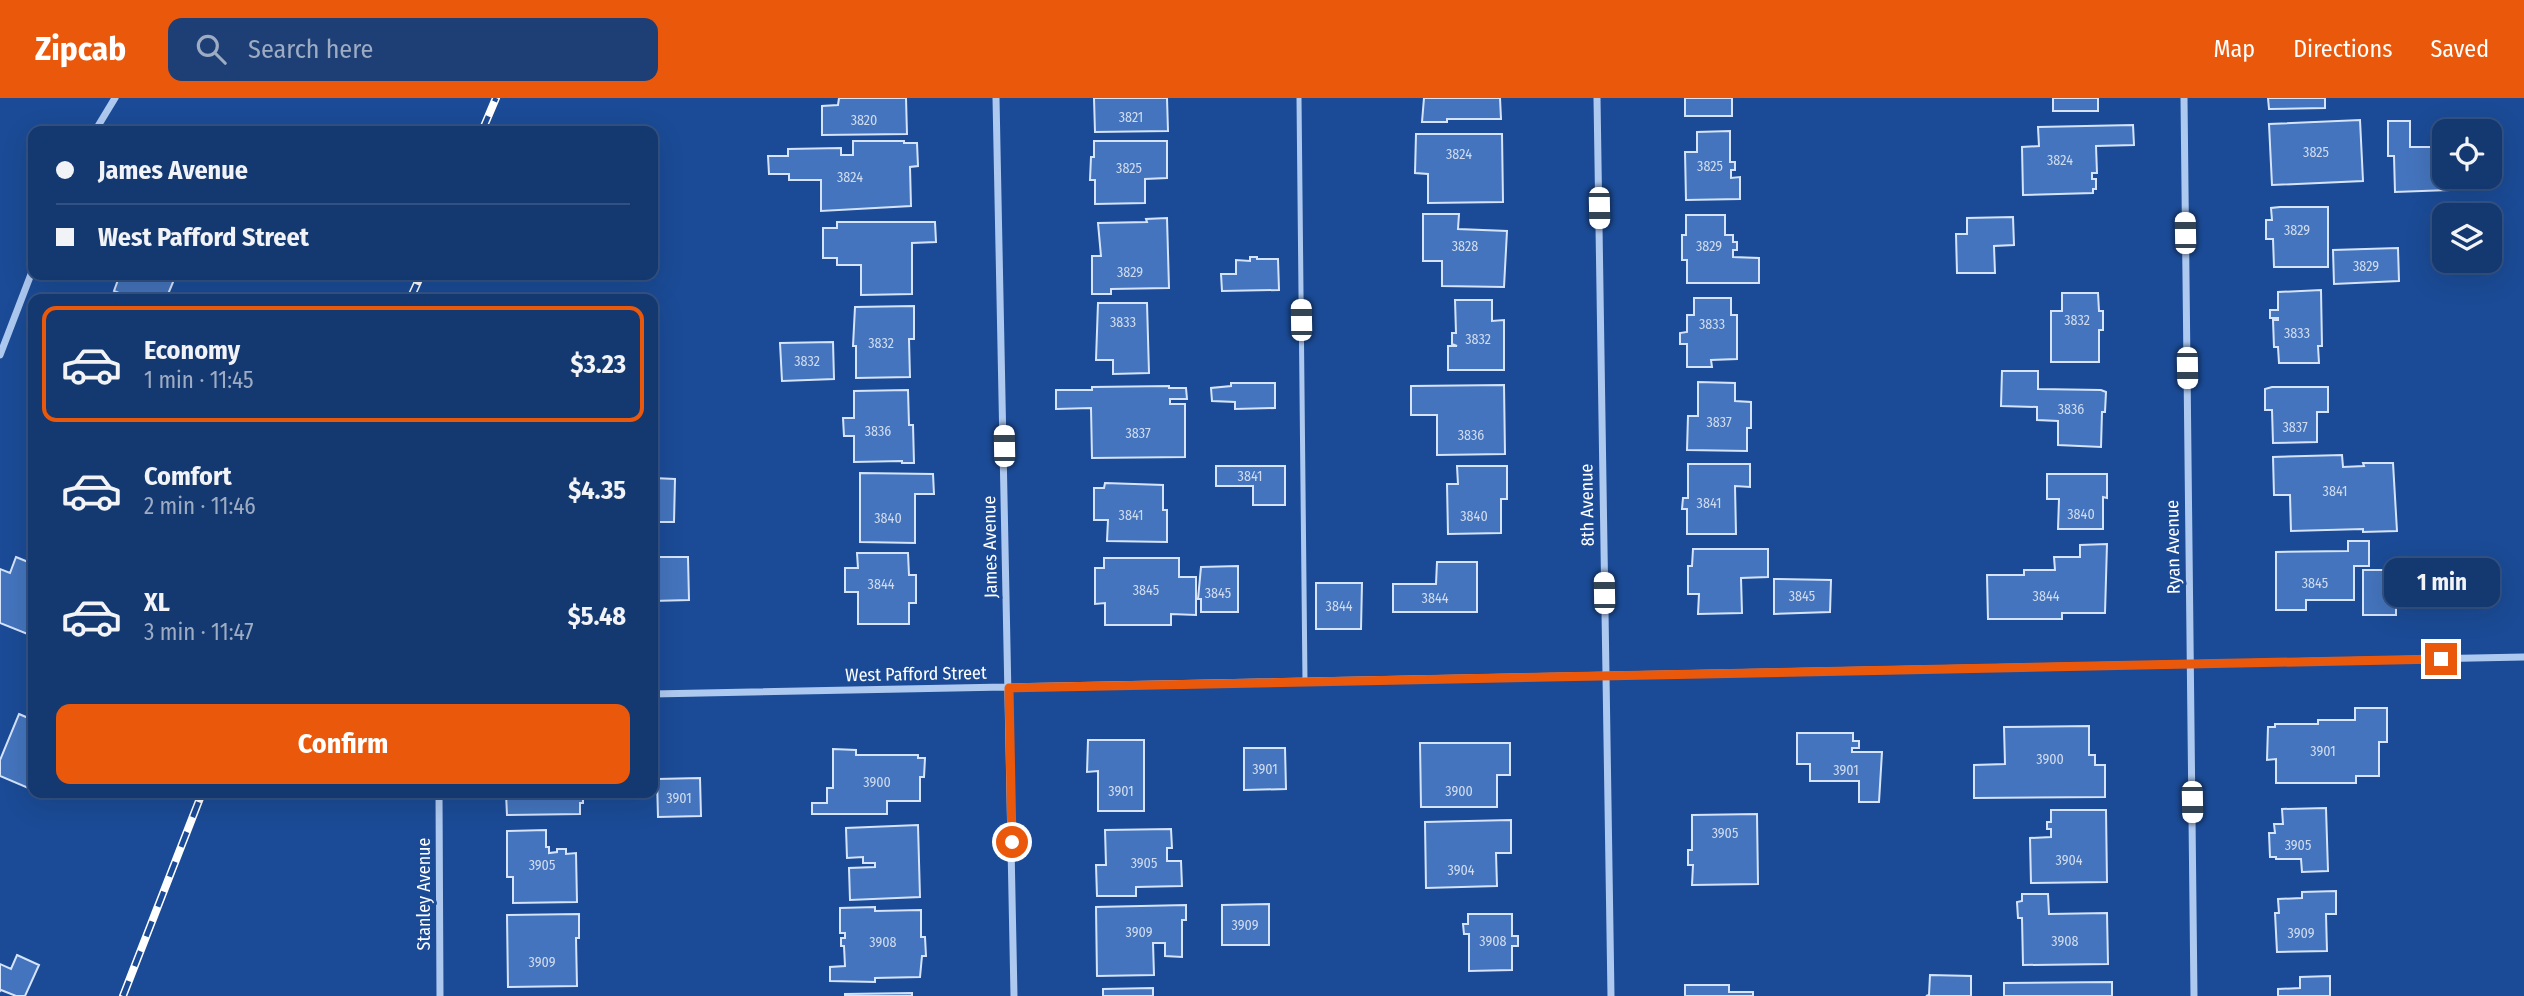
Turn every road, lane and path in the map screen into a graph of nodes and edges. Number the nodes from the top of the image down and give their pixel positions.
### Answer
1 (115, 98) edge
2 (996, 98) edge
3 (1299, 98) edge
4 (1597, 98) edge
5 (2184, 98) edge
6 (98, 126) edge
7 (29, 280) edge
8 (0, 355) edge
9 (2524, 657) edge
10 (2190, 664) junction
11 (1606, 676) junction
12 (1305, 682) junction
13 (1009, 688) junction
14 (658, 694) edge
15 (439, 798) edge
16 (440, 996) edge
17 (1014, 996) edge
18 (1611, 996) edge
19 (2194, 996) edge

1 - 6 street
2 - 13 street, James Avenue
3 - 12 lane
4 - 11 street, 8th Avenue
5 - 10 street, Ryan Avenue
7 - 8 street
9 - 10 street, West Pafford Street
10 - 11 street, West Pafford Street
10 - 19 street, Ryan Avenue
11 - 12 street, West Pafford Street
11 - 18 street, 8th Avenue
12 - 13 street, West Pafford Street
13 - 14 street, West Pafford Street
13 - 17 street, James Avenue
15 - 16 street, Stanley Avenue

